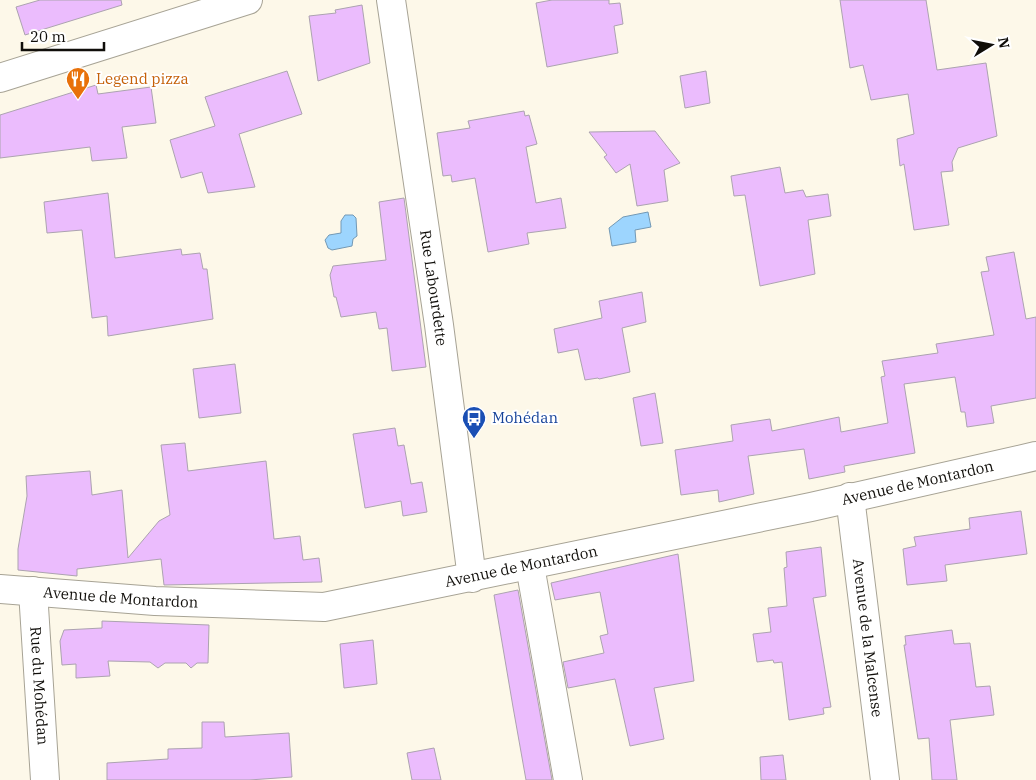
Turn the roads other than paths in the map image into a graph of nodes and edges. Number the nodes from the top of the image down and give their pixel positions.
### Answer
1 (248, 0) edge
2 (391, 0) edge
3 (0, 78) edge
4 (1036, 456) edge
5 (850, 498) junction
6 (530, 566) junction
7 (472, 578) junction
8 (0, 589) edge
9 (33, 592) junction
10 (45, 780) edge
11 (568, 780) edge
12 (885, 780) edge

1 - 3 street
2 - 7 street, Rue Labourdette
4 - 5 street, Avenue de Montardon
5 - 6 street, Avenue de Montardon
5 - 12 street, Avenue de la Malcense
6 - 7 street, Avenue de Montardon
6 - 11 street
7 - 9 street, Avenue de Montardon
8 - 9 street, Avenue de Montardon
9 - 10 street, Rue du Mohédan

